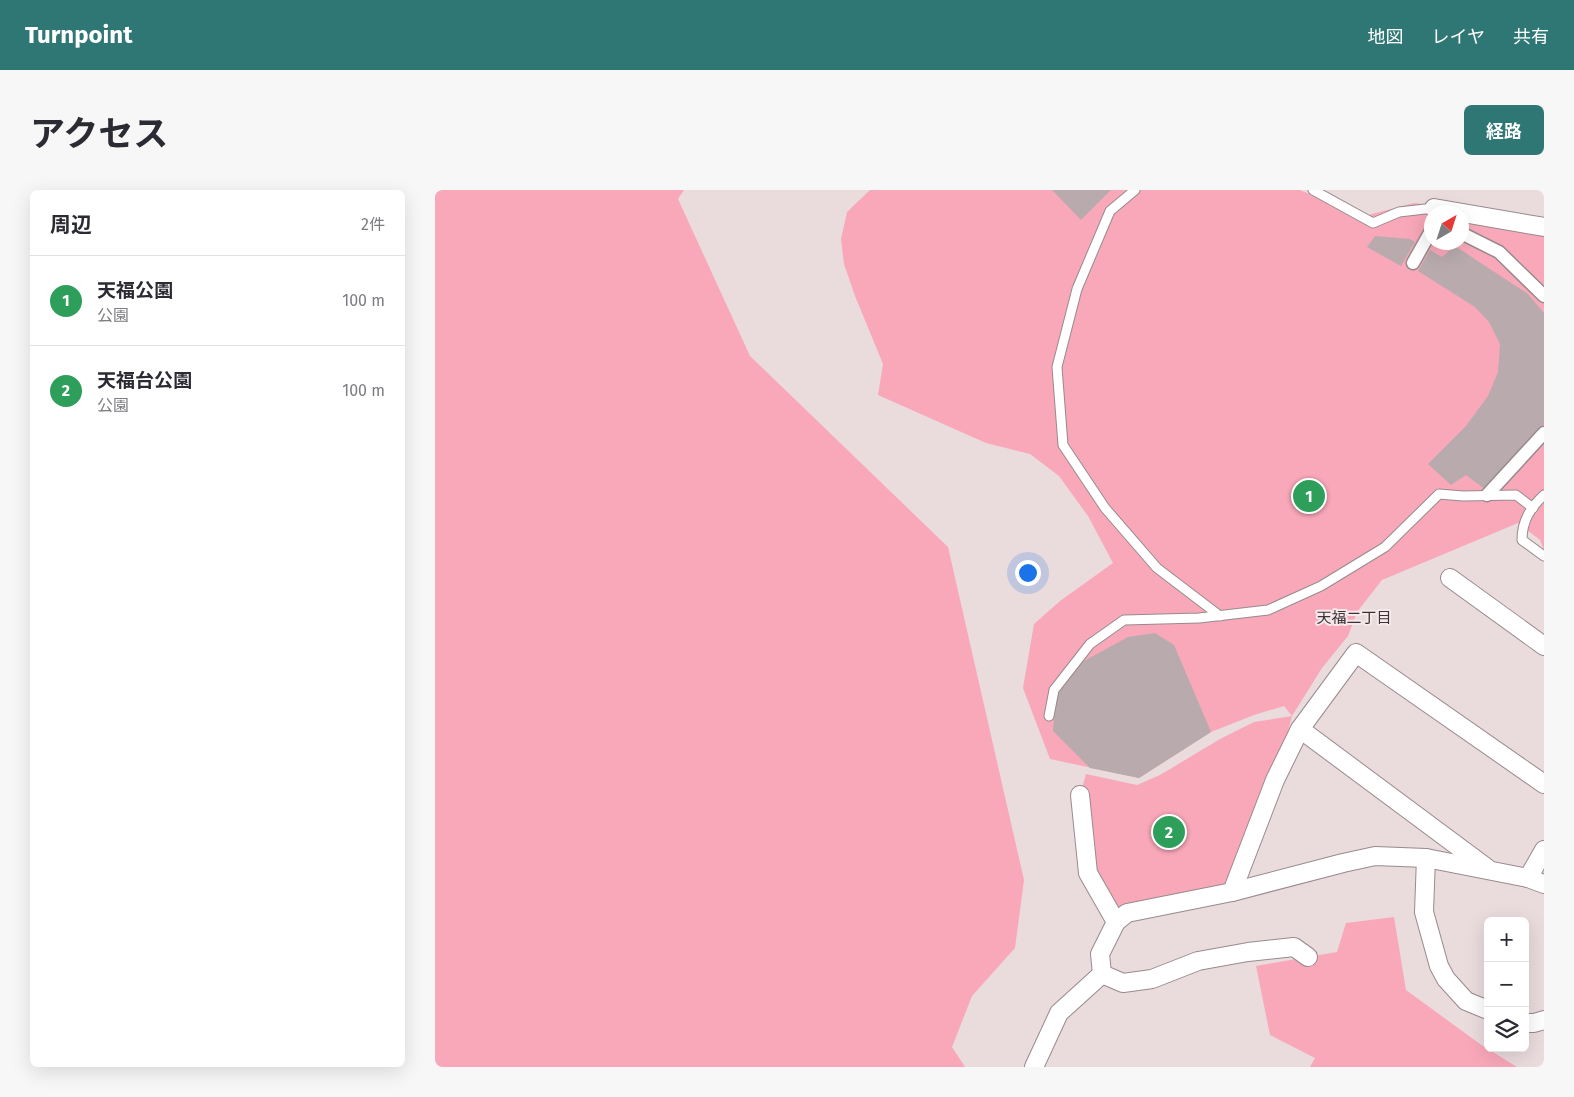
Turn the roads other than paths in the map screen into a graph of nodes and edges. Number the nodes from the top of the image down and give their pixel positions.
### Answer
1 (1135, 190) edge
2 (1313, 190) edge
3 (1424, 211) edge
4 (1469, 215) edge
5 (1544, 227) edge
6 (1469, 237) edge
7 (1424, 243) edge
8 (1413, 263) dead end
9 (1544, 296) edge
10 (1544, 433) edge
11 (1487, 495) junction
12 (1544, 495) edge
13 (1533, 508) junction
14 (1544, 556) edge
15 (1450, 578) dead end
16 (1220, 616) junction
17 (1544, 646) edge
18 (1049, 716) dead end
19 (1299, 729) junction
20 (1544, 784) edge
21 (1081, 796) dead end
22 (1544, 850) edge
23 (1426, 858) junction
24 (1491, 871) junction
25 (1528, 878) junction
26 (1544, 884) edge
27 (1232, 892) junction
28 (1116, 922) junction
29 (1308, 958) dead end
30 (1102, 974) junction
31 (1484, 1008) edge
32 (1544, 1020) edge
33 (1529, 1023) edge
34 (1034, 1067) edge

1 - 16 lane
2 - 3 lane
4 - 5 street
6 - 9 street
7 - 8 street
10 - 11 street
11 - 13 lane
11 - 16 lane
12 - 13 lane
13 - 14 lane
15 - 17 street
16 - 18 lane
19 - 20 street
19 - 24 street
19 - 27 street
21 - 28 street
22 - 25 street
23 - 24 street
23 - 27 street
23 - 31 street
24 - 25 street
25 - 26 street
27 - 28 street
28 - 30 street
29 - 30 street
30 - 34 street
32 - 33 street

